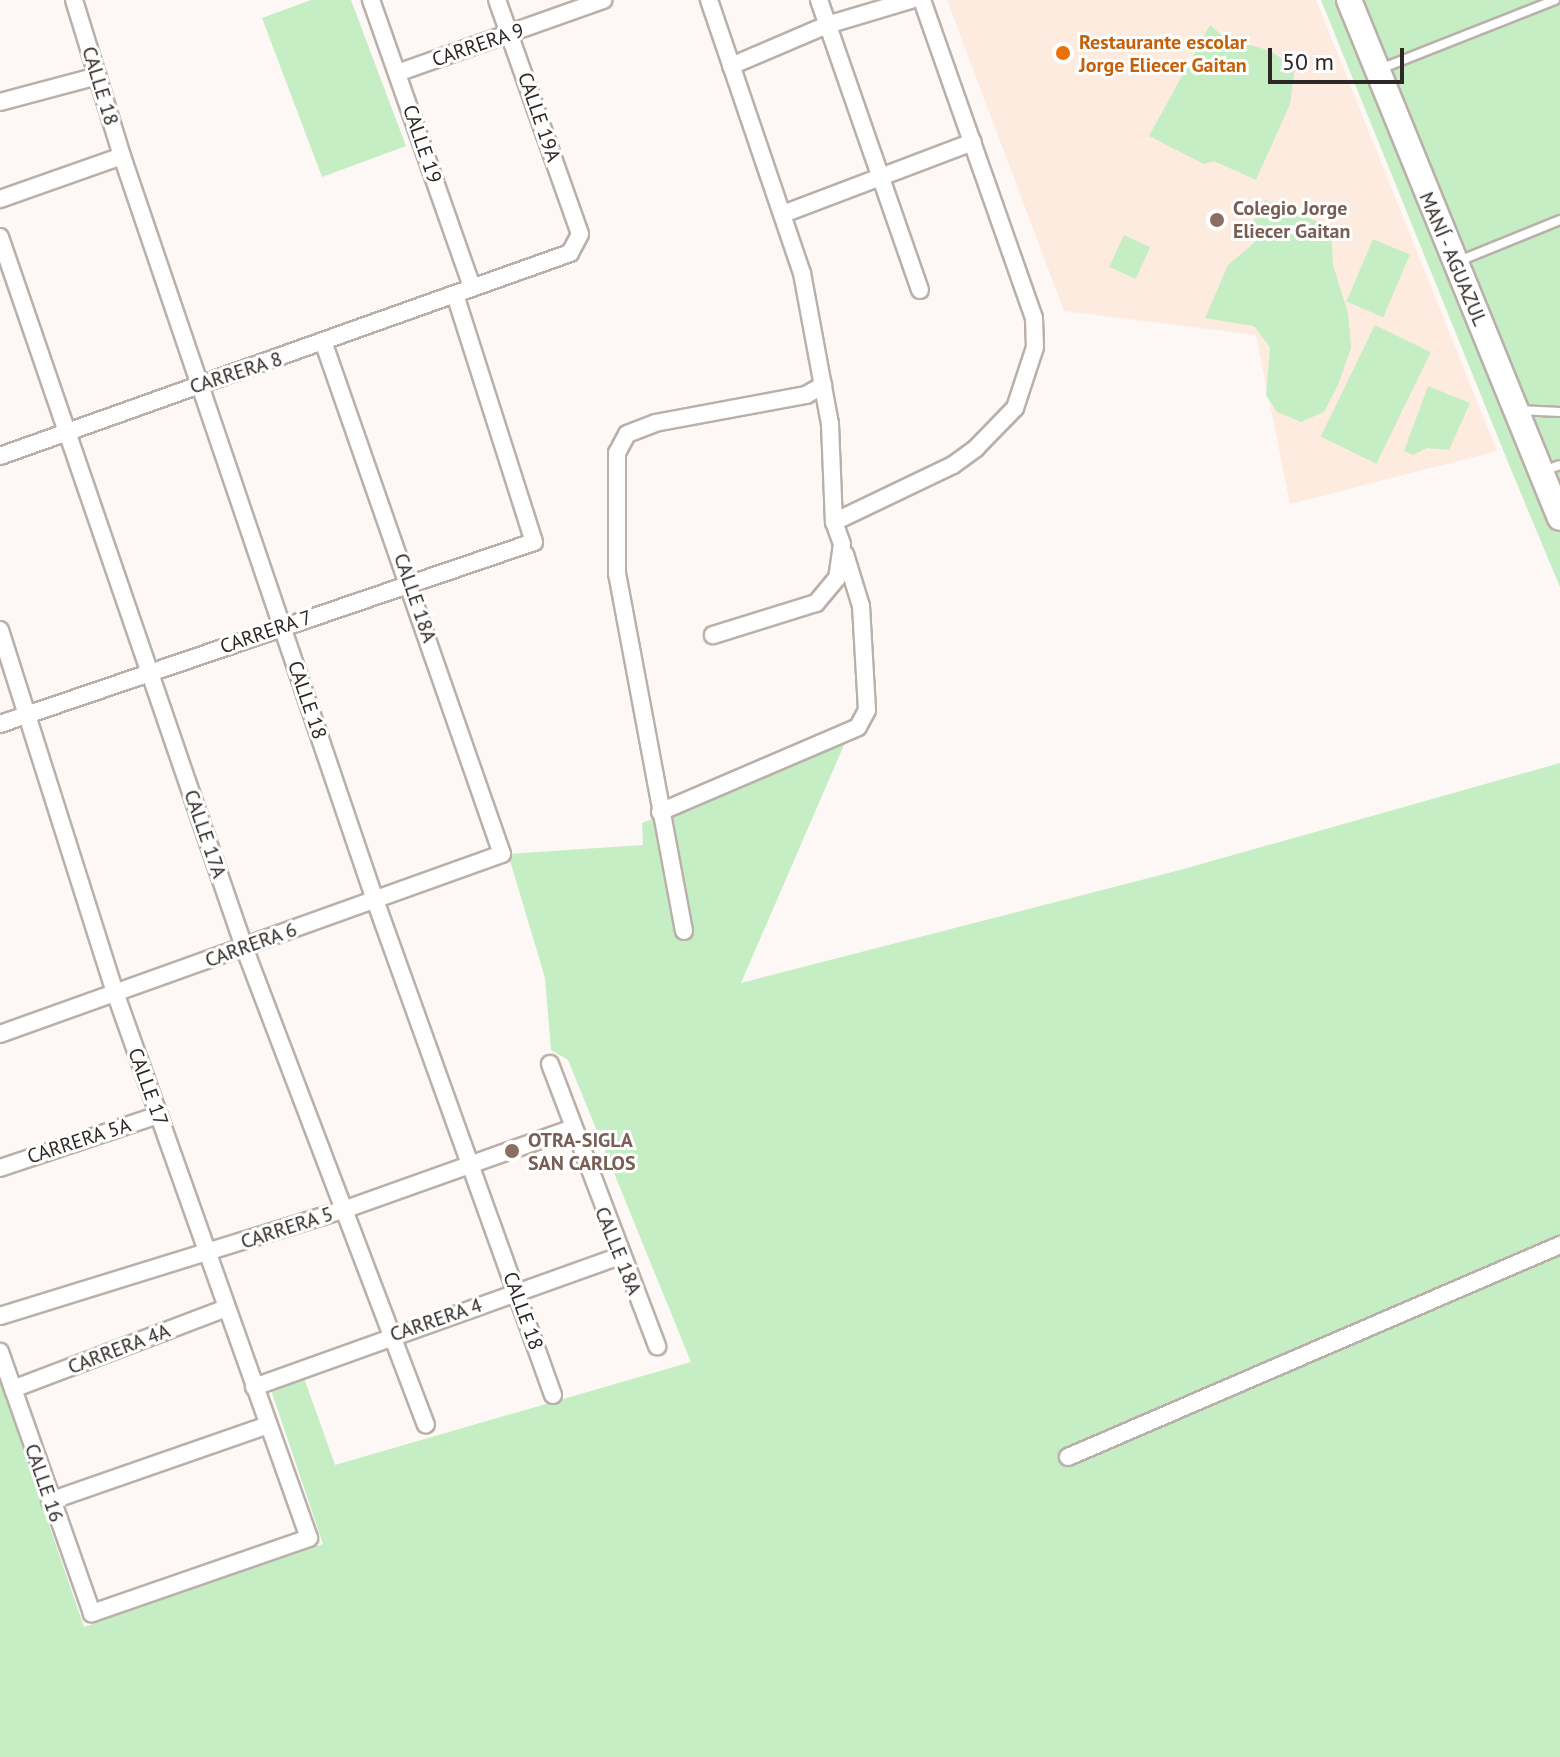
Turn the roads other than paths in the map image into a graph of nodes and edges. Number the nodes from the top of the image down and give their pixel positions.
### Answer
1 (74, 0) edge
2 (371, 0) edge
3 (497, 0) edge
4 (603, 0) edge
5 (709, 0) edge
6 (819, 0) edge
7 (911, 0) edge
8 (922, 0) edge
9 (1349, 0) edge
10 (1555, 0) edge
11 (827, 25) junction
12 (511, 34) junction
13 (731, 66) junction
14 (1376, 71) junction
15 (397, 73) junction
16 (98, 76) junction
17 (0, 102) edge
18 (973, 142) junction
19 (122, 156) junction
20 (880, 177) junction
21 (0, 199) edge
22 (783, 214) junction
23 (1560, 220) edge
24 (580, 234) joint
25 (0, 237) edge
26 (1454, 262) junction
27 (472, 287) junction
28 (920, 290) dead end
29 (455, 294) junction
30 (324, 344) junction
31 (202, 384) junction
32 (823, 385) junction
33 (1518, 410) junction
34 (1560, 412) edge
35 (68, 432) junction
36 (0, 456) edge
37 (1551, 468) edge
38 (1560, 518) edge
39 (834, 522) junction
40 (842, 544) junction
41 (411, 587) junction
42 (281, 625) junction
43 (0, 630) edge
44 (713, 635) dead end
45 (149, 676) junction
46 (30, 713) junction
47 (0, 724) edge
48 (660, 812) junction
49 (502, 854) joint
50 (375, 900) junction
51 (684, 931) dead end
52 (244, 947) junction
53 (116, 995) junction
54 (0, 1034) edge
55 (550, 1064) dead end
56 (158, 1115) junction
57 (571, 1129) junction
58 (471, 1165) junction
59 (0, 1168) edge
60 (343, 1210) junction
61 (1560, 1245) edge
62 (209, 1253) junction
63 (619, 1256) junction
64 (516, 1292) junction
65 (226, 1308) junction
66 (0, 1316) edge
67 (390, 1335) junction
68 (657, 1346) dead end
69 (0, 1352) edge
70 (254, 1387) junction
71 (13, 1389) junction
72 (553, 1395) dead end
73 (268, 1425) junction
74 (426, 1425) dead end
75 (1068, 1457) dead end
76 (50, 1501) junction
77 (92, 1613) joint

1 - 16 street, CALLE 18
2 - 15 street, CALLE 19
3 - 12 street, CALLE 19A
4 - 12 street, CARRERA 9
5 - 13 street
6 - 11 street
7 - 11 street
8 - 18 street
9 - 14 street, MANÍ - AGUAZUL
10 - 14 lane
11 - 13 street
11 - 20 street
12 - 15 street, CARRERA 9
12 - 24 street, CALLE 19A
13 - 22 street
14 - 26 street, MANÍ - AGUAZUL
15 - 27 street, CALLE 19
16 - 17 street
16 - 19 street, CALLE 18
18 - 20 street
18 - 39 street
19 - 21 street
19 - 31 street, CALLE 18
20 - 22 street
20 - 28 street
22 - 32 street
23 - 26 lane
24 - 27 street, CARRERA 8
25 - 35 street, CALLE 17A
26 - 33 street, MANÍ - AGUAZUL
27 - 29 street, CARRERA 8
29 - 30 street, CARRERA 8
29 - 41 street, CARRERA 7
30 - 31 street, CARRERA 8
30 - 41 street, CALLE 18A
31 - 35 street, CARRERA 8
31 - 42 street, CALLE 18
32 - 39 street
32 - 48 street
33 - 34 lane
33 - 37 street, MANÍ - AGUAZUL
35 - 36 street, CARRERA 8
35 - 45 street, CALLE 17A
37 - 38 street, MANÍ - AGUAZUL
39 - 40 street
40 - 44 street
40 - 48 street
41 - 42 street, CARRERA 7
41 - 49 street, CALLE 18A
42 - 45 street, CARRERA 7
42 - 50 street, CALLE 18
43 - 46 street, CALLE 17
45 - 46 street, CARRERA 7
45 - 52 street, CALLE 17A
46 - 47 street, CARRERA 7
46 - 53 street, CALLE 17
48 - 51 street
49 - 50 street, CARRERA 6
50 - 52 street, CARRERA 6
50 - 58 street, CALLE 18
52 - 53 street, CARRERA 6
52 - 60 street, CALLE 17A
53 - 54 street, CARRERA 6
53 - 56 street, CALLE 17
55 - 57 street, CALLE 18A
56 - 59 street, CARRERA 5A
56 - 62 street, CALLE 17
57 - 58 street, CARRERA 5
57 - 63 street, CALLE 18A
58 - 60 street, CARRERA 5
58 - 64 street, CALLE 18
60 - 62 street, CARRERA 5
60 - 67 street, CALLE 17A
61 - 75 street
62 - 65 street, CALLE 17
62 - 66 street, CARRERA 5
63 - 64 street, CARRERA 4
63 - 68 street, CALLE 18A
64 - 67 street, CARRERA 4
64 - 72 street, CALLE 18
65 - 70 street, CALLE 17
65 - 71 street, CARRERA 4A
67 - 70 street, CARRERA 4
67 - 74 street, CALLE 17A
69 - 71 street, CALLE 16
70 - 73 street, CALLE 17
71 - 76 street, CALLE 16
73 - 76 street
73 - 77 street, CALLE 17
76 - 77 street, CALLE 16

